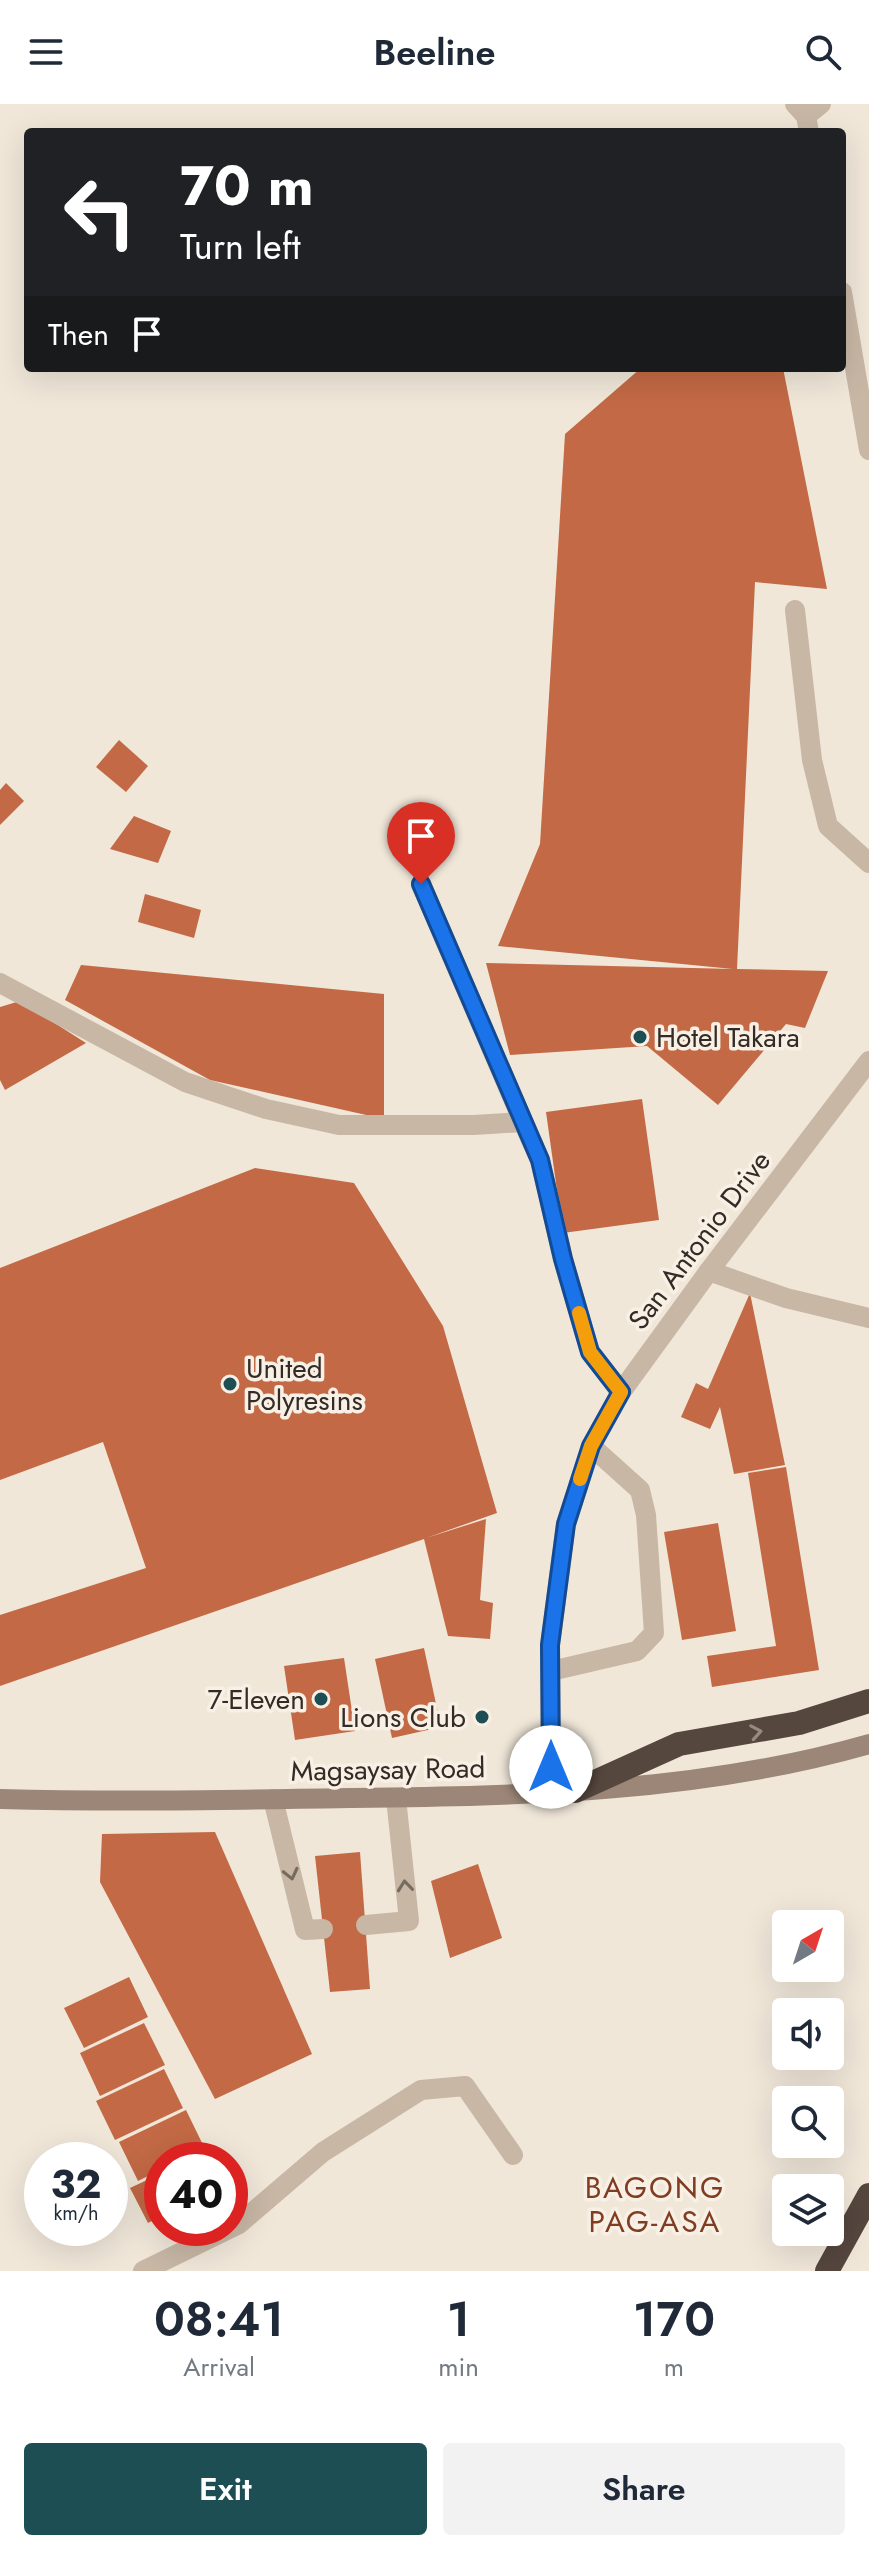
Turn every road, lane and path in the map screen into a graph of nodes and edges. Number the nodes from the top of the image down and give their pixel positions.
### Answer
1 (846, 315) edge
2 (869, 450) edge
3 (795, 610) dead end
4 (869, 863) edge
5 (421, 884) dead end
6 (0, 983) edge
7 (869, 1061) edge
8 (523, 1122) junction
9 (709, 1271) junction
10 (869, 1318) edge
11 (621, 1392) junction
12 (591, 1446) junction
13 (551, 1671) junction
14 (869, 1701) edge
15 (869, 1744) edge
16 (563, 1792) junction
17 (396, 1798) junction
18 (0, 1799) edge
19 (273, 1799) junction
20 (366, 1925) dead end
21 (323, 1929) dead end
22 (513, 2155) dead end
23 (869, 2195) edge
24 (143, 2271) edge
25 (827, 2271) edge

1 - 2 street
3 - 4 street
5 - 8 street
6 - 8 street
7 - 9 street, San Antonio Drive
8 - 11 street
9 - 10 street
9 - 11 street, San Antonio Drive
11 - 12 street, San Antonio Drive
12 - 13 street, San Antonio Drive
12 - 13 street
13 - 16 street, San Antonio Drive
16 -> 14 highway
15 - 16 main road, Magsaysay Road
16 - 17 main road, Magsaysay Road
17 - 19 main road, Magsaysay Road
20 -> 17 street
18 - 19 main road, Magsaysay Road
19 -> 21 street
22 - 24 street
23 - 25 highway

